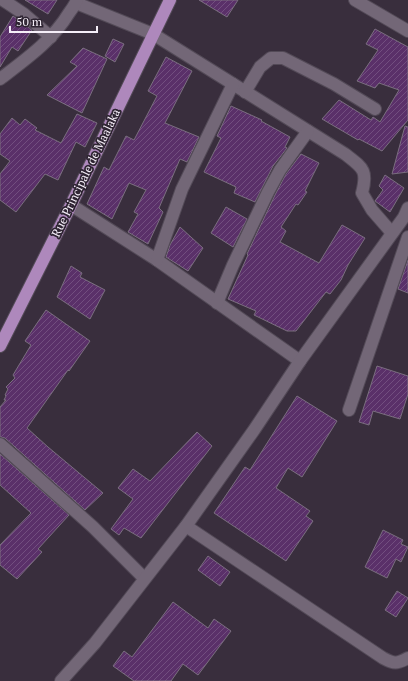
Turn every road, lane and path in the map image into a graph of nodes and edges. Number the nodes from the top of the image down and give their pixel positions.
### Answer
1 (3, 0) edge
2 (170, 0) edge
3 (355, 0) edge
4 (76, 1) edge
5 (408, 31) edge
6 (153, 34) junction
7 (51, 37) junction
8 (0, 79) edge
9 (233, 84) junction
10 (245, 92) junction
11 (375, 109) dead end
12 (308, 131) junction
13 (71, 206) junction
14 (407, 215) edge
15 (392, 233) junction
16 (408, 237) edge
17 (157, 260) junction
18 (217, 303) junction
19 (4, 328) edge
20 (0, 346) edge
21 (300, 361) junction
22 (349, 410) dead end
23 (0, 444) edge
24 (186, 526) junction
25 (144, 578) junction
26 (408, 658) edge
27 (61, 681) edge

1 - 7 street
2 - 6 main road, Rue Principale de Maalaka
3 - 5 street
4 - 6 street
4 - 7 street
6 - 9 street
6 - 13 main road, Rue Principale de Maalaka
7 - 8 street
9 - 10 street
9 - 17 street
10 - 11 street
10 - 12 street
12 - 15 street
12 - 18 street
13 - 17 street
13 - 19 main road, Rue Principale de Maalaka
14 - 15 street
15 - 21 street
16 - 22 street
17 - 18 street
18 - 21 street
19 - 20 main road, Rue Principale de Maalaka
21 - 24 street
23 - 25 street
24 - 25 street
24 - 26 street
25 - 27 street

